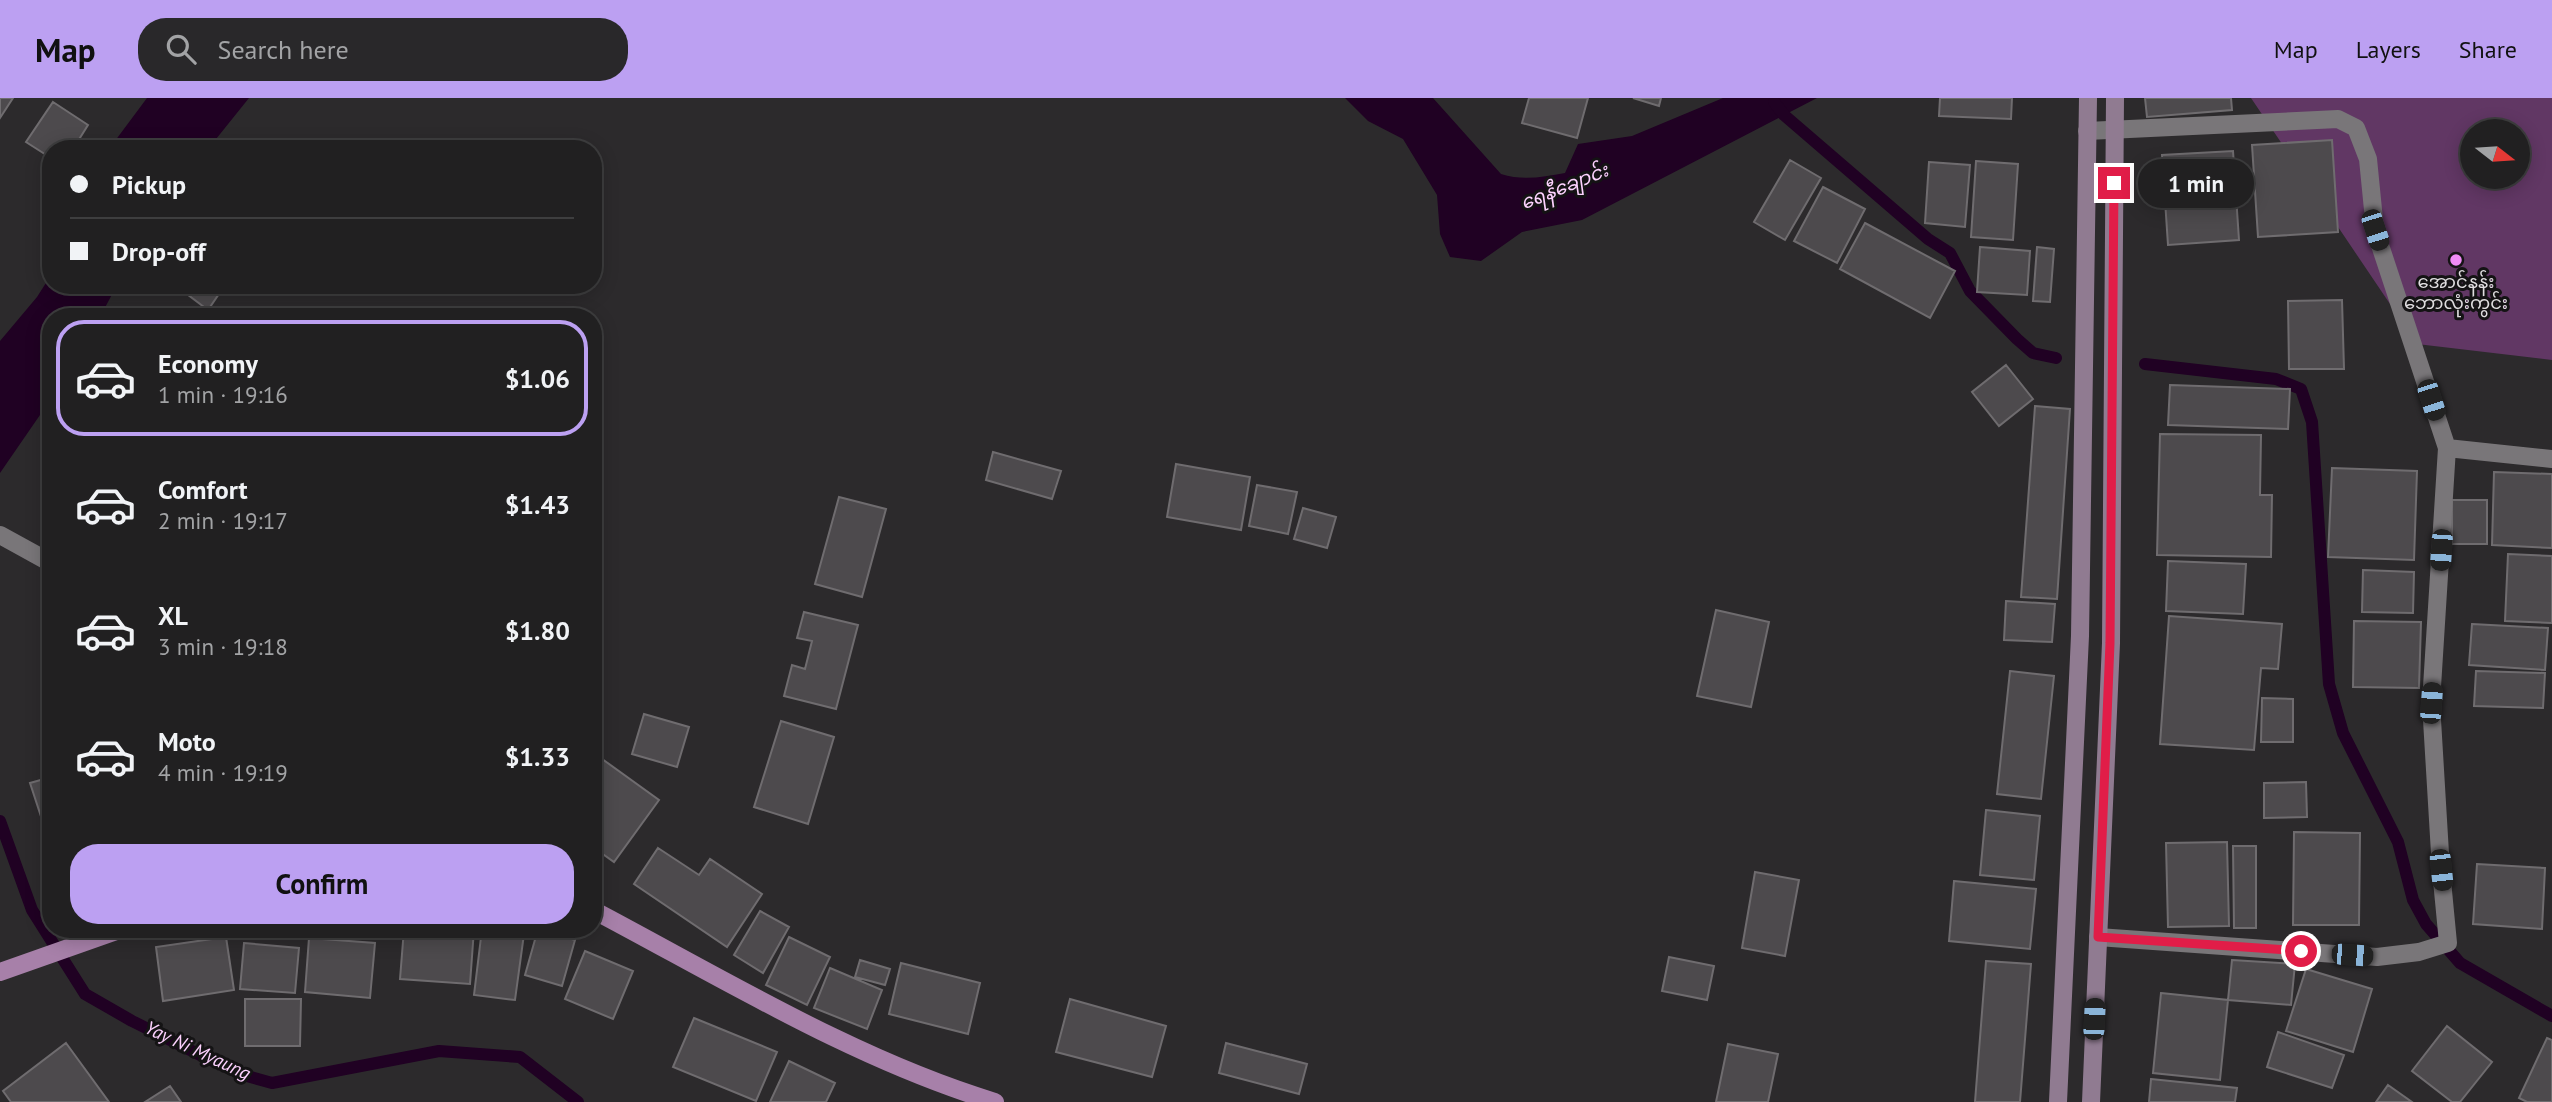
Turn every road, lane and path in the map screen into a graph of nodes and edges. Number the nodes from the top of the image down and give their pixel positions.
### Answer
1 (2088, 98) edge
2 (2115, 98) edge
3 (2114, 129) junction
4 (2087, 131) junction
5 (2447, 448) junction
6 (2552, 459) edge
7 (0, 534) edge
8 (42, 559) edge
9 (602, 915) edge
10 (2098, 937) junction
11 (96, 938) edge
12 (8, 970) edge
13 (995, 1102) edge
14 (2058, 1102) edge
15 (2091, 1102) edge

1 - 4 street
2 - 3 street
3 - 4 street
3 - 5 street
3 - 10 street
4 - 14 street
5 - 6 street
5 - 10 street
7 - 8 street
9 - 13 main road
10 - 15 street
11 - 12 main road

